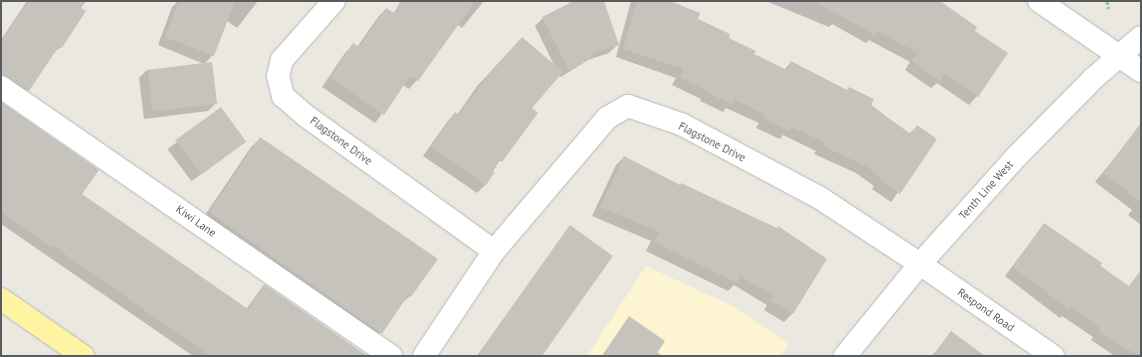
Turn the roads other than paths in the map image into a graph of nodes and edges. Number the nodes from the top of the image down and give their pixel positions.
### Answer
1 (334, 1) edge
2 (1039, 1) edge
3 (1141, 37) edge
4 (1117, 55) junction
5 (1141, 71) edge
6 (1, 87) edge
7 (494, 251) junction
8 (920, 264) junction
9 (1, 299) edge
10 (84, 356) edge
11 (391, 356) edge
12 (424, 356) edge
13 (845, 356) edge
14 (1053, 356) edge

1 - 7 street, Flagstone Drive
2 - 4 street
3 - 4 street, Tenth Line West
4 - 5 street
4 - 8 street, Tenth Line West
6 - 11 street, Kiwi Lane
7 - 8 street, Flagstone Drive
7 - 12 street, Flagstone Drive
8 - 13 street, Tenth Line West
8 - 14 street, Respond Road
9 - 10 main road

